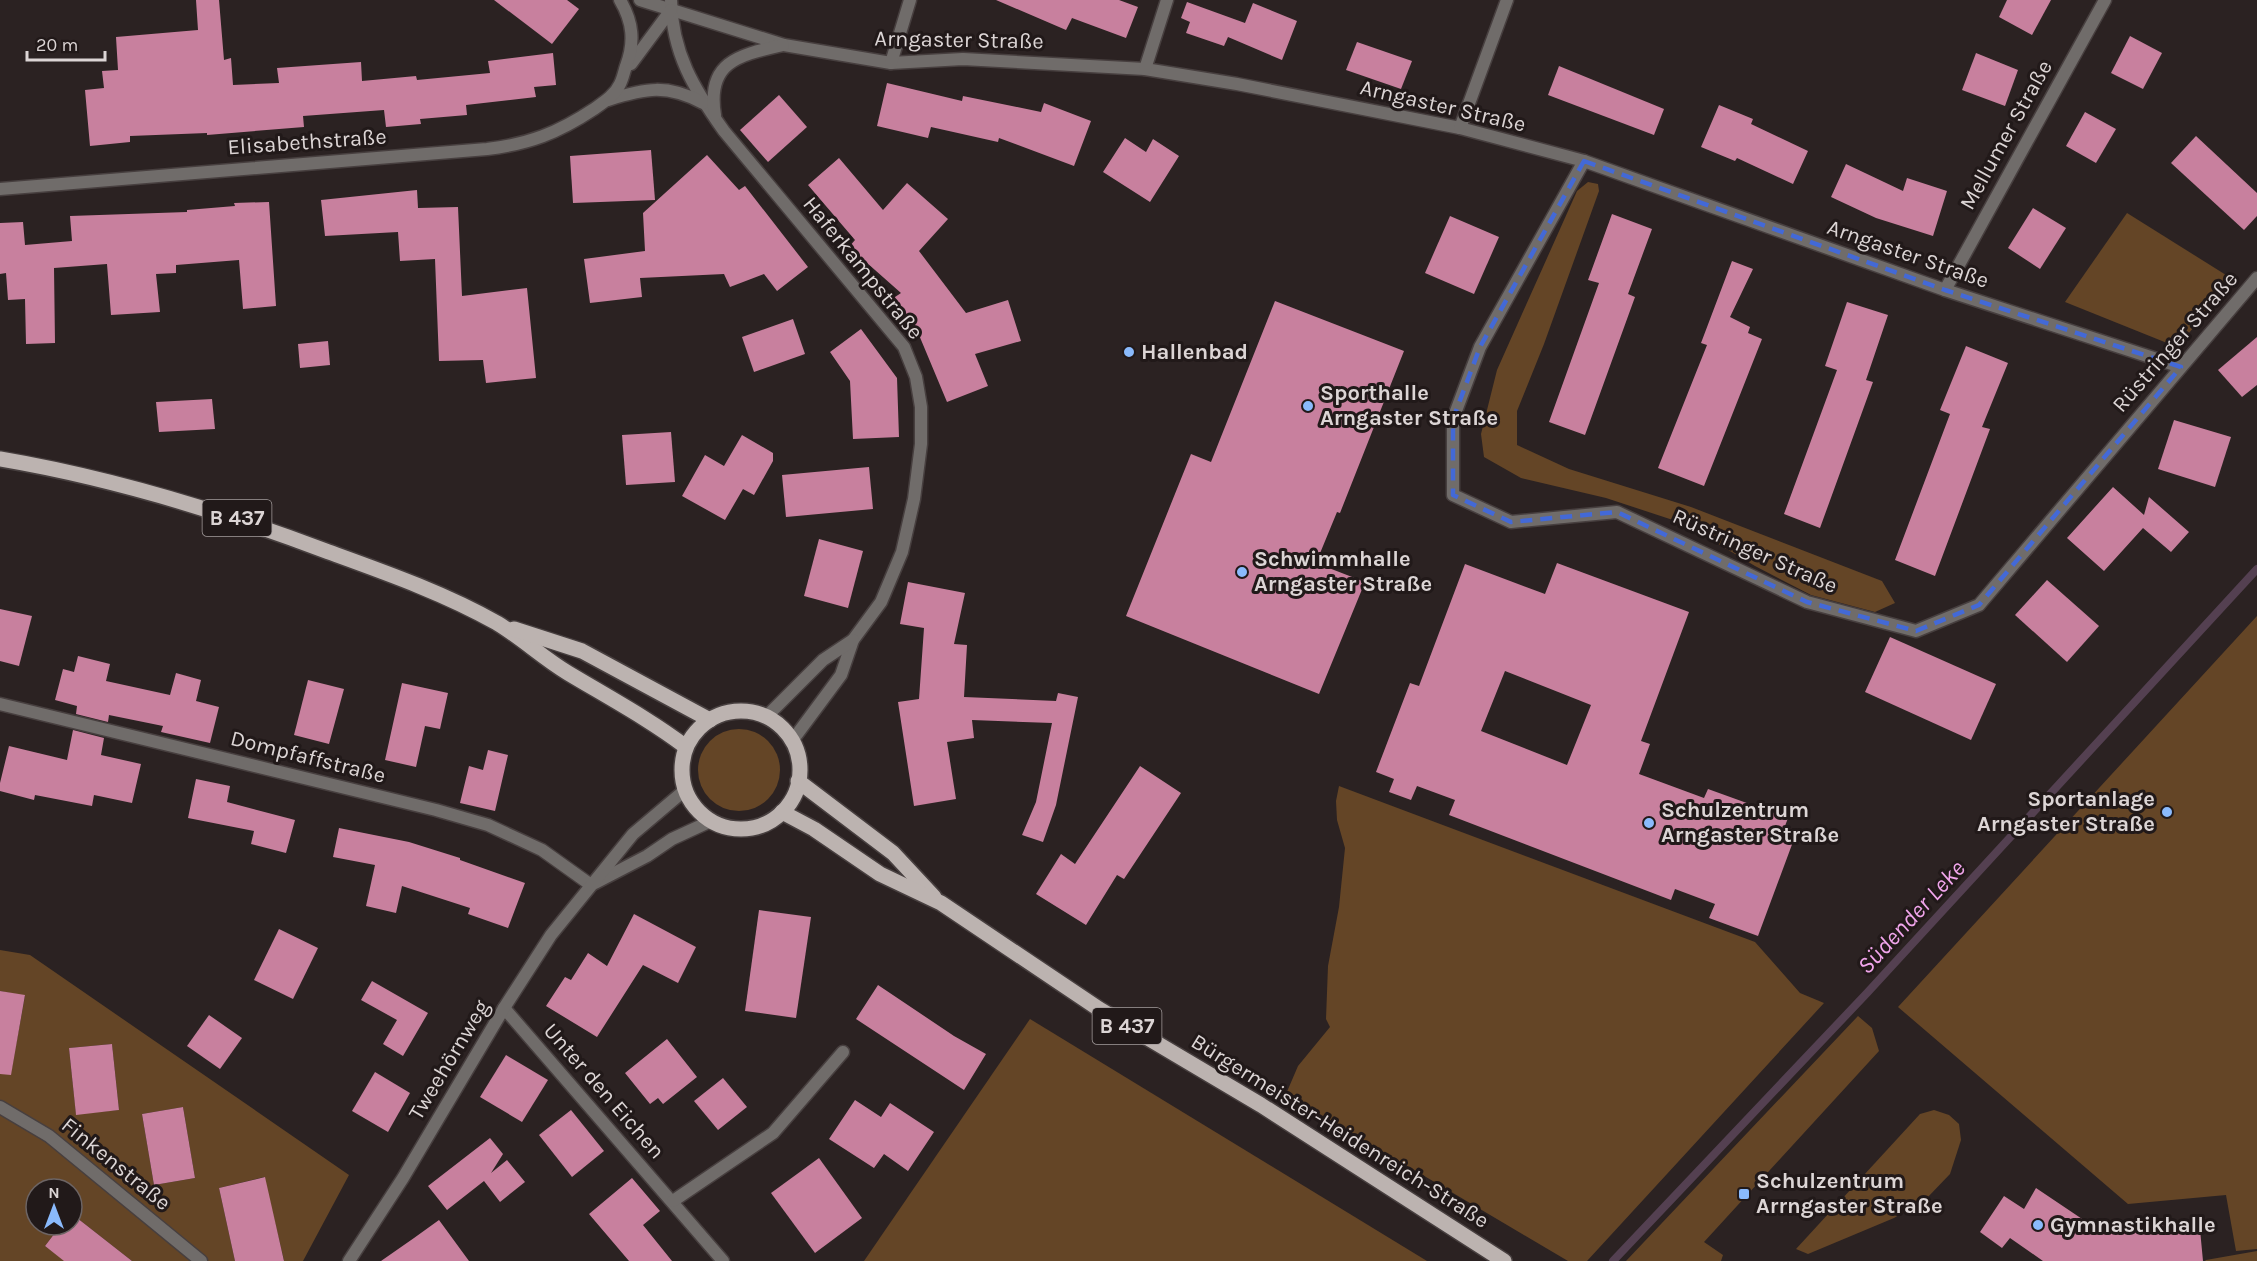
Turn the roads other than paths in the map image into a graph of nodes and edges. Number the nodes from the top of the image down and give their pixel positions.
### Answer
1 (620, 0) edge
2 (640, 0) edge
3 (910, 0) edge
4 (1167, 0) edge
5 (1508, 0) edge
6 (2105, 0) edge
7 (671, 5) edge
8 (784, 45) junction
9 (891, 63) junction
10 (1145, 69) junction
11 (625, 71) junction
12 (607, 100) junction
13 (705, 104) junction
14 (716, 119) junction
15 (1460, 128) junction
16 (1584, 161) junction
17 (0, 189) edge
18 (2257, 278) edge
19 (1945, 290) junction
20 (2181, 367) junction
21 (0, 459) edge
22 (499, 624) junction
23 (853, 640) junction
24 (0, 704) edge
25 (766, 717) junction
26 (710, 720) junction
27 (792, 741) junction
28 (687, 747) junction
29 (798, 781) junction
30 (685, 790) junction
31 (782, 812) junction
32 (711, 821) junction
33 (591, 885) junction
34 (940, 903) junction
35 (504, 1008) junction
36 (843, 1052) dead end
37 (0, 1107) edge
38 (673, 1201) junction
39 (201, 1261) edge
40 (350, 1261) edge
41 (723, 1261) edge
42 (1504, 1261) edge

1 - 11 street
2 - 7 street
3 - 9 street
4 - 10 street
5 - 15 street
6 - 19 street, Mellumer Straße
7 - 8 street, Arngaster Straße
7 - 11 street
7 - 13 street, Haferkampstraße
8 - 9 street, Arngaster Straße
8 - 14 street
9 - 10 street, Arngaster Straße
10 - 15 street, Arngaster Straße
11 - 12 street
12 - 13 street
12 - 17 street, Elisabethstraße
13 - 14 street, Haferkampstraße
14 - 23 street, Haferkampstraße
15 - 16 street, Arngaster Straße
16 - 19 street, Arngaster Straße
16 - 20 street, Rüstringer Straße
18 - 20 street, Rüstringer Straße
19 - 20 street, Arngaster Straße
21 - 22 main road, B 437
22 - 26 main road, B 437
22 - 28 main road, B 437
23 - 25 street, Haferkampstraße
23 - 27 street, Haferkampstraße
24 - 33 street, Dompfaffstraße
25 - 26 main road
25 - 27 main road
26 - 28 main road
27 - 29 main road
28 - 30 main road
29 - 31 main road
29 - 34 main road, Bürgermeister-Heidenreich-Straße / B 437
30 - 32 main road
30 - 33 street, Tweehörnweg
31 - 32 main road
31 - 34 main road, Bürgermeister-Heidenreich-Straße / B 437
32 - 33 street, Tweehörnweg
33 - 35 street, Tweehörnweg
34 - 42 main road, Bürgermeister-Heidenreich-Straße / B 437
35 - 38 street, Unter den Eichen
35 - 40 street, Tweehörnweg
36 - 38 street
37 - 39 street, Finkenstraße
38 - 41 street, Unter den Eichen

